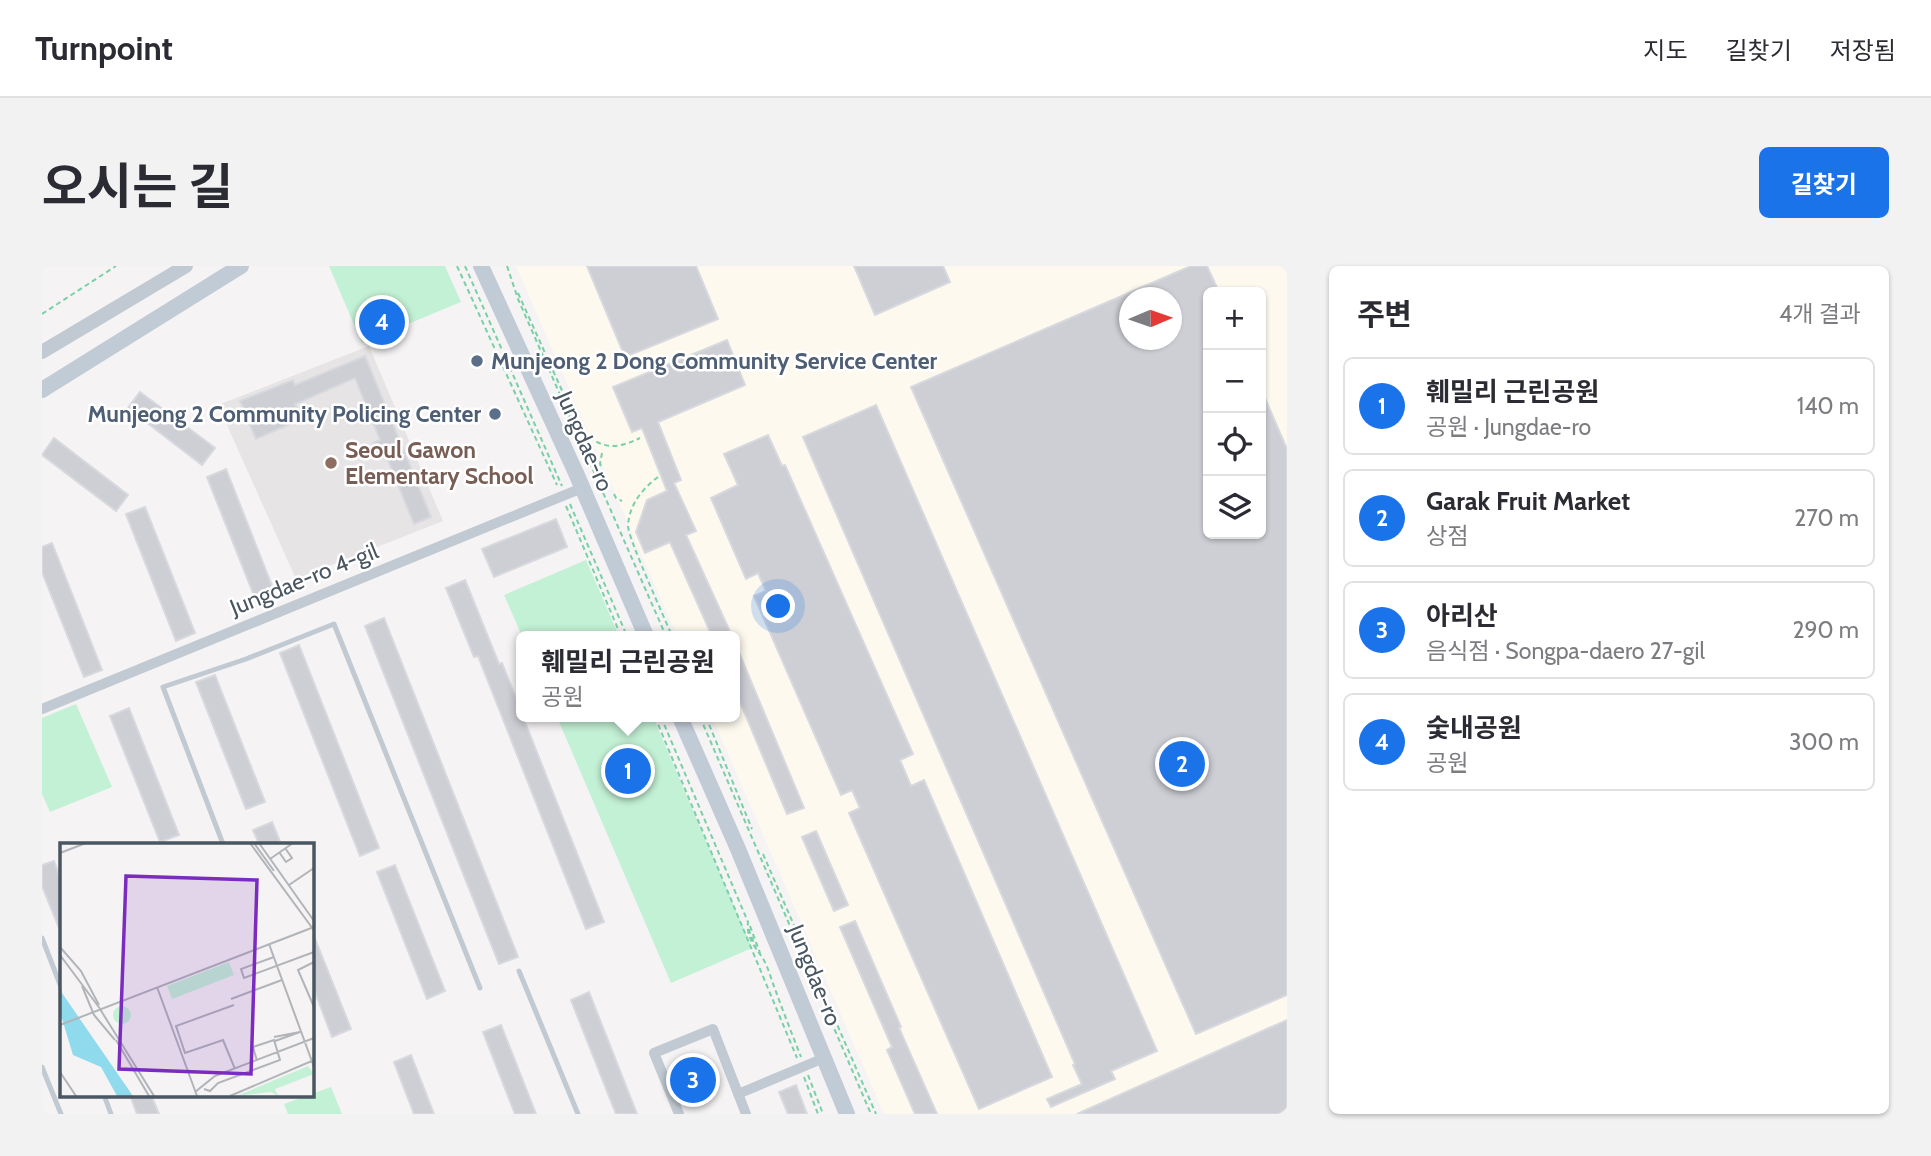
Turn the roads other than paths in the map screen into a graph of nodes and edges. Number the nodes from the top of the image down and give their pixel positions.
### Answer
1 (186, 266) edge
2 (241, 266) edge
3 (481, 266) edge
4 (42, 352) edge
5 (42, 390) edge
6 (582, 488) junction
7 (644, 631) edge
8 (42, 709) edge
9 (682, 722) edge
10 (222, 843) edge
11 (42, 938) edge
12 (519, 971) dead end
13 (60, 984) edge
14 (480, 988) dead end
15 (824, 1058) junction
16 (42, 1068) edge
17 (738, 1094) junction
18 (104, 1096) edge
19 (61, 1114) edge
20 (111, 1114) edge
21 (578, 1114) edge
22 (679, 1114) edge
23 (746, 1114) edge
24 (847, 1114) edge

1 - 4 street
2 - 5 main road
3 - 6 main road, Jungdae-ro
6 - 7 main road, Jungdae-ro
6 - 8 street, Jungdae-ro 4-gil
9 - 15 main road, Jungdae-ro
10 - 14 lane
11 - 13 lane
12 - 21 lane
15 - 17 street, Jungdae-ro
15 - 24 main road, Jungdae-ro
16 - 19 lane
17 - 22 street
17 - 23 street
18 - 20 lane

